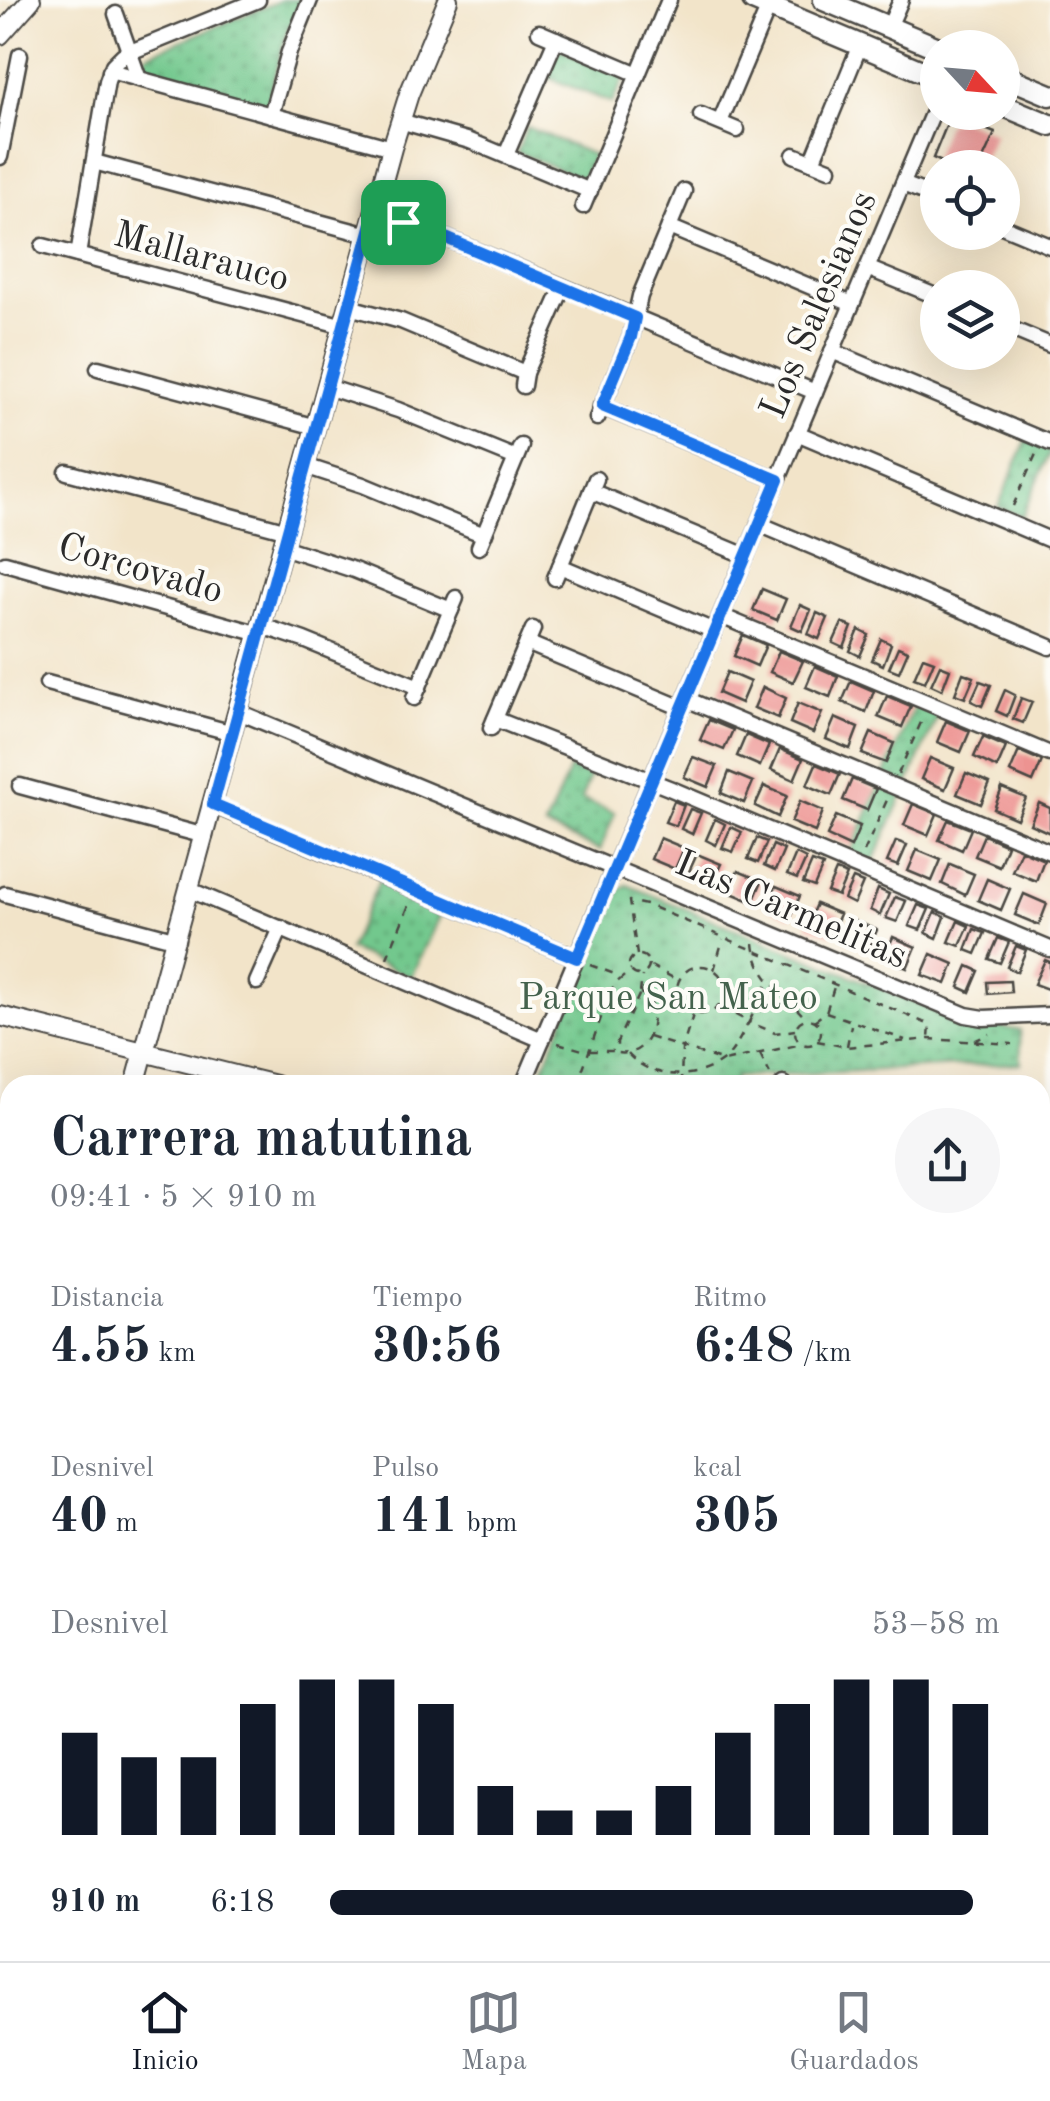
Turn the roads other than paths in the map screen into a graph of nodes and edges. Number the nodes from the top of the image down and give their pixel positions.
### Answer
1 (31, 0) edge
2 (258, 0) edge
3 (310, 0) edge
4 (448, 0) edge
5 (669, 0) edge
6 (824, 0) edge
7 (901, 0) edge
8 (761, 3) edge
9 (116, 14) dead end
10 (889, 28) junction
11 (539, 32) dead end
12 (0, 35) edge
13 (556, 39) junction
14 (920, 41) edge
15 (860, 45) junction
16 (129, 52) junction
17 (20, 55) dead end
18 (920, 70) edge
19 (110, 72) junction
20 (638, 74) junction
21 (139, 79) junction
22 (1020, 82) edge
23 (1050, 95) edge
24 (1020, 112) edge
25 (700, 114) dead end
26 (272, 116) junction
27 (400, 122) junction
28 (720, 122) junction
29 (1050, 125) edge
30 (2, 130) edge
31 (736, 130) dead end
32 (926, 130) edge
33 (392, 148) junction
34 (794, 154) dead end
35 (506, 156) junction
36 (0, 157) edge
37 (94, 162) junction
38 (812, 162) junction
39 (830, 169) dead end
40 (903, 184) junction
41 (590, 190) junction
42 (684, 191) dead end
43 (920, 191) edge
44 (584, 206) dead end
45 (375, 212) junction
46 (669, 227) junction
47 (1020, 234) edge
48 (368, 235) junction
49 (43, 246) dead end
50 (1050, 246) edge
51 (78, 256) junction
52 (867, 268) junction
53 (563, 287) junction
54 (920, 290) edge
55 (852, 304) junction
56 (346, 317) junction
57 (635, 318) junction
58 (1020, 332) edge
59 (1050, 345) edge
60 (832, 350) junction
61 (98, 368) dead end
62 (327, 386) junction
63 (815, 392) junction
64 (316, 427) junction
65 (797, 433) junction
66 (1046, 441) edge
67 (306, 466) junction
68 (67, 472) dead end
69 (778, 480) junction
70 (759, 524) junction
71 (286, 539) junction
72 (1050, 540) edge
73 (746, 556) junction
74 (5, 563) dead end
75 (721, 616) junction
76 (261, 630) junction
77 (714, 631) junction
78 (1050, 646) edge
79 (47, 682) dead end
80 (684, 703) junction
81 (239, 712) junction
82 (233, 733) junction
83 (1050, 754) edge
84 (650, 782) junction
85 (20, 786) dead end
86 (213, 804) junction
87 (205, 836) junction
88 (1050, 852) edge
89 (614, 868) junction
90 (190, 890) junction
91 (5, 894) dead end
92 (280, 928) junction
93 (176, 940) junction
94 (1050, 949) edge
95 (577, 958) junction
96 (257, 982) dead end
97 (1050, 1015) edge
98 (0, 1016) edge
99 (542, 1040) junction
100 (146, 1050) junction
101 (138, 1075) edge
102 (236, 1075) edge
103 (527, 1075) edge

1 - 12 street
2 - 16 street
3 - 26 street
4 - 27 street
5 - 20 street
6 - 10 main road
7 - 10 street
8 - 15 main road
8 - 28 street
9 - 16 street
10 - 14 main road
11 - 13 street
13 - 20 street
13 - 35 street
15 - 18 main road
15 - 38 street
16 - 19 street
16 - 21 street
17 - 30 street
19 - 21 street
19 - 37 street
20 - 41 street
21 - 26 street
22 - 23 main road
24 - 29 main road
25 - 28 street
26 - 33 street
27 - 33 street
27 - 35 street
28 - 31 street
30 - 36 street
32 - 40 street, Los Salesianos
33 - 45 street
34 - 38 street
35 - 41 street
37 - 48 street
37 - 51 street
38 - 39 street
40 - 43 street
40 - 52 street, Los Salesianos
41 - 44 street
42 - 46 street
45 - 48 street
45 - 53 street
46 - 55 street
46 - 57 street
47 - 50 street
48 - 56 street
49 - 51 street, Mallarauco
51 - 56 street, Mallarauco
52 - 54 street
52 - 55 street, Los Salesianos
53 - 56 street, Mallarauco
53 - 57 street
55 - 60 street, Los Salesianos
56 - 62 street
57 - 63 street
57 - 69 street
58 - 59 street
60 - 63 street, Los Salesianos
60 - 66 street
61 - 64 street
62 - 64 street
62 - 67 street
63 - 65 street, Los Salesianos
64 - 67 street
65 - 69 street, Los Salesianos
65 - 72 street
67 - 71 street
68 - 71 street
69 - 70 street, Los Salesianos
70 - 73 street, Los Salesianos
70 - 78 street
71 - 76 street
71 - 76 street, Corcovado
73 - 75 street, Los Salesianos
73 - 77 street
74 - 76 street, Corcovado
75 - 77 street, Los Salesianos
75 - 83 street
76 - 81 street
77 - 80 street, Los Salesianos
79 - 82 street
80 - 84 street, Los Salesianos
80 - 84 street
80 - 88 street
81 - 82 street
81 - 89 street, Las Carmelitas
82 - 86 street
84 - 89 street, Los Salesianos
84 - 94 street
85 - 87 street
86 - 87 street
86 - 95 street
87 - 90 street
89 - 95 street, Los Salesianos
89 - 97 street, Las Carmelitas
90 - 92 street
90 - 93 street
91 - 93 street
92 - 96 street
92 - 99 street
93 - 100 street
95 - 99 street, Los Salesianos
98 - 100 street
99 - 103 street, Los Salesianos
100 - 101 street
100 - 102 street

